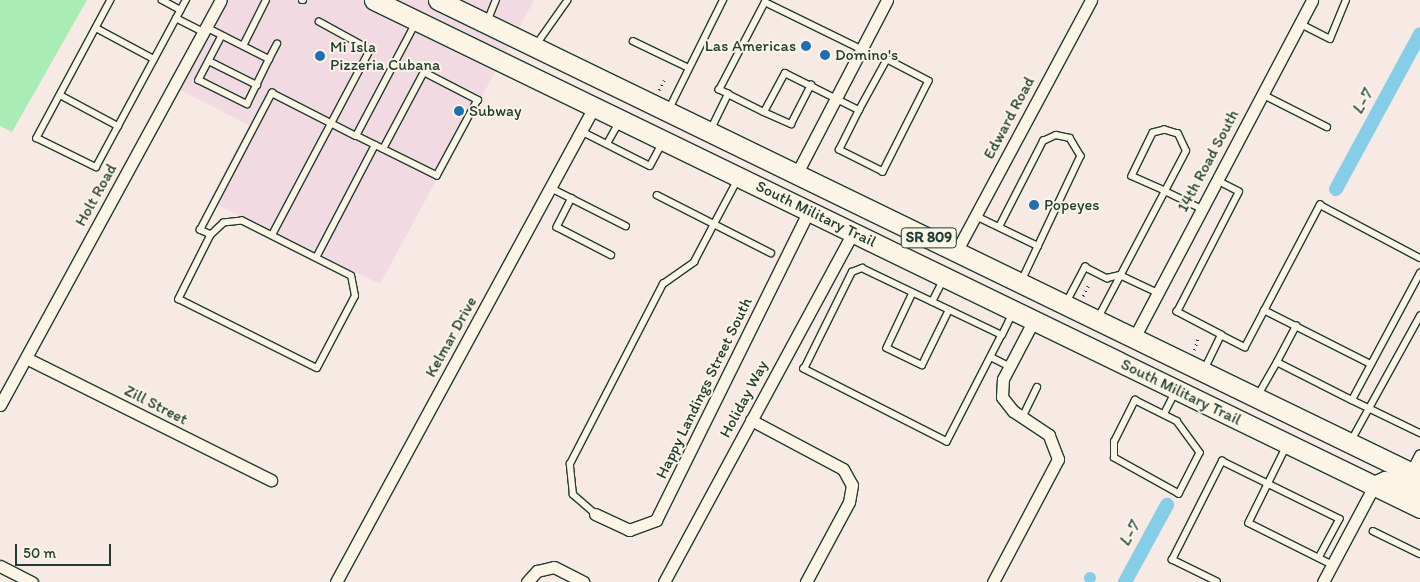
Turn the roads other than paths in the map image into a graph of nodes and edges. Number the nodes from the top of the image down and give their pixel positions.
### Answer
1 (111, 0) edge
2 (162, 0) edge
3 (186, 0) edge
4 (221, 0) edge
5 (266, 0) edge
6 (374, 0) edge
7 (496, 0) edge
8 (723, 0) edge
9 (887, 0) edge
10 (1091, 0) edge
11 (1312, 0) edge
12 (1346, 0) edge
13 (567, 1) dead end
14 (449, 3) edge
15 (181, 10) junction
16 (176, 18) junction
17 (417, 21) junction
18 (319, 22) dead end
19 (1299, 23) junction
20 (486, 24) junction
21 (96, 28) junction
22 (205, 30) junction
23 (222, 36) junction
24 (633, 41) dead end
25 (277, 44) dead end
26 (242, 46) junction
27 (535, 47) junction
28 (861, 50) junction
29 (154, 59) junction
30 (269, 60) junction
31 (209, 61) junction
32 (689, 68) junction
33 (588, 72) junction
34 (257, 85) junction
35 (811, 85) junction
36 (728, 94) junction
37 (1262, 94) junction
38 (60, 95) junction
39 (836, 97) junction
40 (594, 107) junction
41 (859, 110) junction
42 (668, 111) junction
43 (764, 112) junction
44 (620, 119) junction
45 (331, 123) junction
46 (118, 126) junction
47 (1327, 128) dead end
48 (581, 131) junction
49 (710, 131) junction
50 (356, 136) junction
51 (663, 140) junction
52 (607, 144) junction
53 (375, 145) junction
54 (383, 149) junction
55 (764, 157) junction
56 (797, 172) junction
57 (739, 177) junction
58 (1217, 181) junction
59 (551, 188) junction
60 (1165, 191) junction
61 (657, 196) dead end
62 (572, 198) junction
63 (1202, 209) junction
64 (809, 210) junction
65 (976, 216) junction
66 (714, 224) junction
67 (626, 226) dead end
68 (999, 227) junction
69 (211, 235) junction
70 (272, 235) junction
71 (859, 235) junction
72 (1038, 246) junction
73 (956, 252) junction
74 (771, 253) dead end
75 (611, 255) dead end
76 (317, 256) junction
77 (1420, 258) edge
78 (1420, 273) edge
79 (1120, 275) junction
80 (945, 276) junction
81 (1021, 283) junction
82 (913, 293) junction
83 (1158, 293) junction
84 (932, 302) junction
85 (1066, 305) junction
86 (949, 310) junction
87 (1264, 310) junction
88 (1014, 311) junction
89 (1420, 316) edge
90 (1034, 320) junction
91 (1097, 320) junction
92 (1296, 326) junction
93 (1002, 335) junction
94 (1222, 335) junction
95 (1134, 338) junction
96 (991, 357) junction
97 (26, 358) junction
98 (1116, 360) junction
99 (1277, 362) junction
100 (1371, 364) junction
101 (1009, 366) junction
102 (1204, 372) junction
103 (1037, 387) dead end
104 (1176, 390) junction
105 (1257, 398) junction
106 (1352, 400) junction
107 (0, 405) edge
108 (1368, 408) junction
109 (1164, 414) junction
110 (1022, 418) junction
111 (752, 420) junction
112 (1420, 433) edge
113 (1350, 443) junction
114 (1288, 444) junction
115 (1420, 456) edge
116 (1415, 475) edge
117 (271, 480) dead end
118 (1269, 484) junction
119 (1374, 486) junction
120 (1420, 492) edge
121 (1420, 508) edge
122 (596, 514) joint
123 (1372, 531) dead end
124 (1420, 554) edge
125 (1319, 558) junction
126 (1333, 565) junction
127 (0, 566) edge
128 (32, 582) edge
129 (336, 582) edge
130 (527, 582) edge
131 (584, 582) edge
132 (664, 582) edge
133 (806, 582) edge
134 (992, 582) edge
135 (1217, 582) edge
136 (1324, 582) edge

1 - 21 lane
2 - 15 lane
3 - 15 lane
4 - 22 street, Holt Road
5 - 26 lane
6 - 17 main road, South Military Trail / SR 809
7 - 20 lane
8 - 32 lane
9 - 28 street
10 - 65 street, Edward Road
11 - 19 street, 14th Road South
12 - 19 lane
13 - 27 lane
14 - 20 main road, South Military Trail / SR 809
15 - 16 lane
16 - 22 lane
16 - 29 lane
17 - 33 main road
17 - 40 main road, South Military Trail / SR 809
17 - 50 lane
18 - 45 lane
19 - 37 street, 14th Road South
20 - 27 main road, South Military Trail / SR 809
21 - 29 lane
21 - 38 lane
22 - 23 lane
22 - 97 street, Holt Road
23 - 26 lane
23 - 31 lane
24 - 32 lane
25 - 30 lane
26 - 30 lane
27 - 33 main road, South Military Trail / SR 809
28 - 36 lane
28 - 39 street
29 - 46 lane
30 - 34 lane
31 - 34 lane
31 - 34 lane
32 - 42 lane
33 - 42 main road, South Military Trail / SR 809
35 - 39 lane
35 - 43 lane
35 - 43 lane
36 - 43 lane
36 - 49 lane
37 - 47 lane
37 - 58 street, 14th Road South
38 - 46 lane
38 - 46 lane
39 - 41 lane
39 - 56 street
40 - 44 main road, South Military Trail / SR 809
40 - 48 street, Kelmar Drive
40 - 55 main road
41 - 41 lane
42 - 49 main road, South Military Trail / SR 809
44 - 51 main road, South Military Trail / SR 809
44 - 52 lane
45 - 50 lane
45 - 69 lane
45 - 70 lane
48 - 52 lane
48 - 59 street, Kelmar Drive
49 - 55 main road, South Military Trail / SR 809
50 - 53 lane
51 - 52 lane
51 - 57 main road, South Military Trail / SR 809
53 - 54 lane
53 - 76 lane
54 - 54 lane
55 - 56 main road, South Military Trail / SR 809
56 - 73 main road, South Military Trail / SR 809
57 - 64 main road, South Military Trail / SR 809
57 - 66 lane
58 - 63 street, 14th Road South
58 - 94 lane
59 - 62 lane
59 - 129 street, Kelmar Drive
60 - 60 lane
60 - 63 lane
60 - 79 lane
61 - 66 lane
62 - 67 lane
62 - 75 lane
63 - 83 street, 14th Road South
64 - 71 main road, South Military Trail / SR 809
64 - 122 street, Happy Landings Street South
65 - 68 lane
65 - 73 street, Edward Road
66 - 74 lane
66 - 122 lane
68 - 72 lane
68 - 72 lane
69 - 70 lane
69 - 76 lane
70 - 76 lane
71 - 73 main road
71 - 80 main road, South Military Trail / SR 809
71 - 111 street, Holiday Way
72 - 81 lane
73 - 81 main road, South Military Trail / SR 809
77 - 87 lane
78 - 100 lane
79 - 83 lane
79 - 85 lane
79 - 91 lane
80 - 84 lane
80 - 85 main road
80 - 88 main road, South Military Trail / SR 809
81 - 85 main road, South Military Trail / SR 809
82 - 84 lane
82 - 86 lane
82 - 96 lane
83 - 95 street, 14th Road South
84 - 86 lane
85 - 91 main road, South Military Trail / SR 809
86 - 93 lane
87 - 92 lane
87 - 94 lane
88 - 90 main road, South Military Trail / SR 809
88 - 93 lane
89 - 108 lane
90 - 98 main road, South Military Trail / SR 809
90 - 101 street
91 - 95 main road, South Military Trail / SR 809
92 - 99 lane
92 - 100 lane
93 - 96 lane
94 - 102 lane
95 - 102 main road, South Military Trail / SR 809
96 - 101 lane
97 - 107 street, Holt Road
97 - 117 street, Zill Street
98 - 104 main road, South Military Trail / SR 809
98 - 105 main road
99 - 105 lane
99 - 106 lane
100 - 106 lane
101 - 110 street
102 - 105 main road, South Military Trail / SR 809
103 - 110 lane
104 - 109 lane
104 - 114 main road, South Military Trail / SR 809
105 - 113 main road, South Military Trail / SR 809
106 - 108 lane
108 - 112 lane
108 - 113 lane
109 - 109 lane
110 - 134 street
111 - 132 street, Holiday Way
111 - 133 street
113 - 116 main road, South Military Trail / SR 809
114 - 118 lane
114 - 119 main road, South Military Trail / SR 809
115 - 116 street
118 - 125 lane
118 - 125 lane
118 - 135 lane
119 - 120 main road
119 - 121 main road, South Military Trail / SR 809
119 - 126 street
123 - 124 lane
125 - 126 lane
126 - 136 street
127 - 128 street
130 - 131 street

